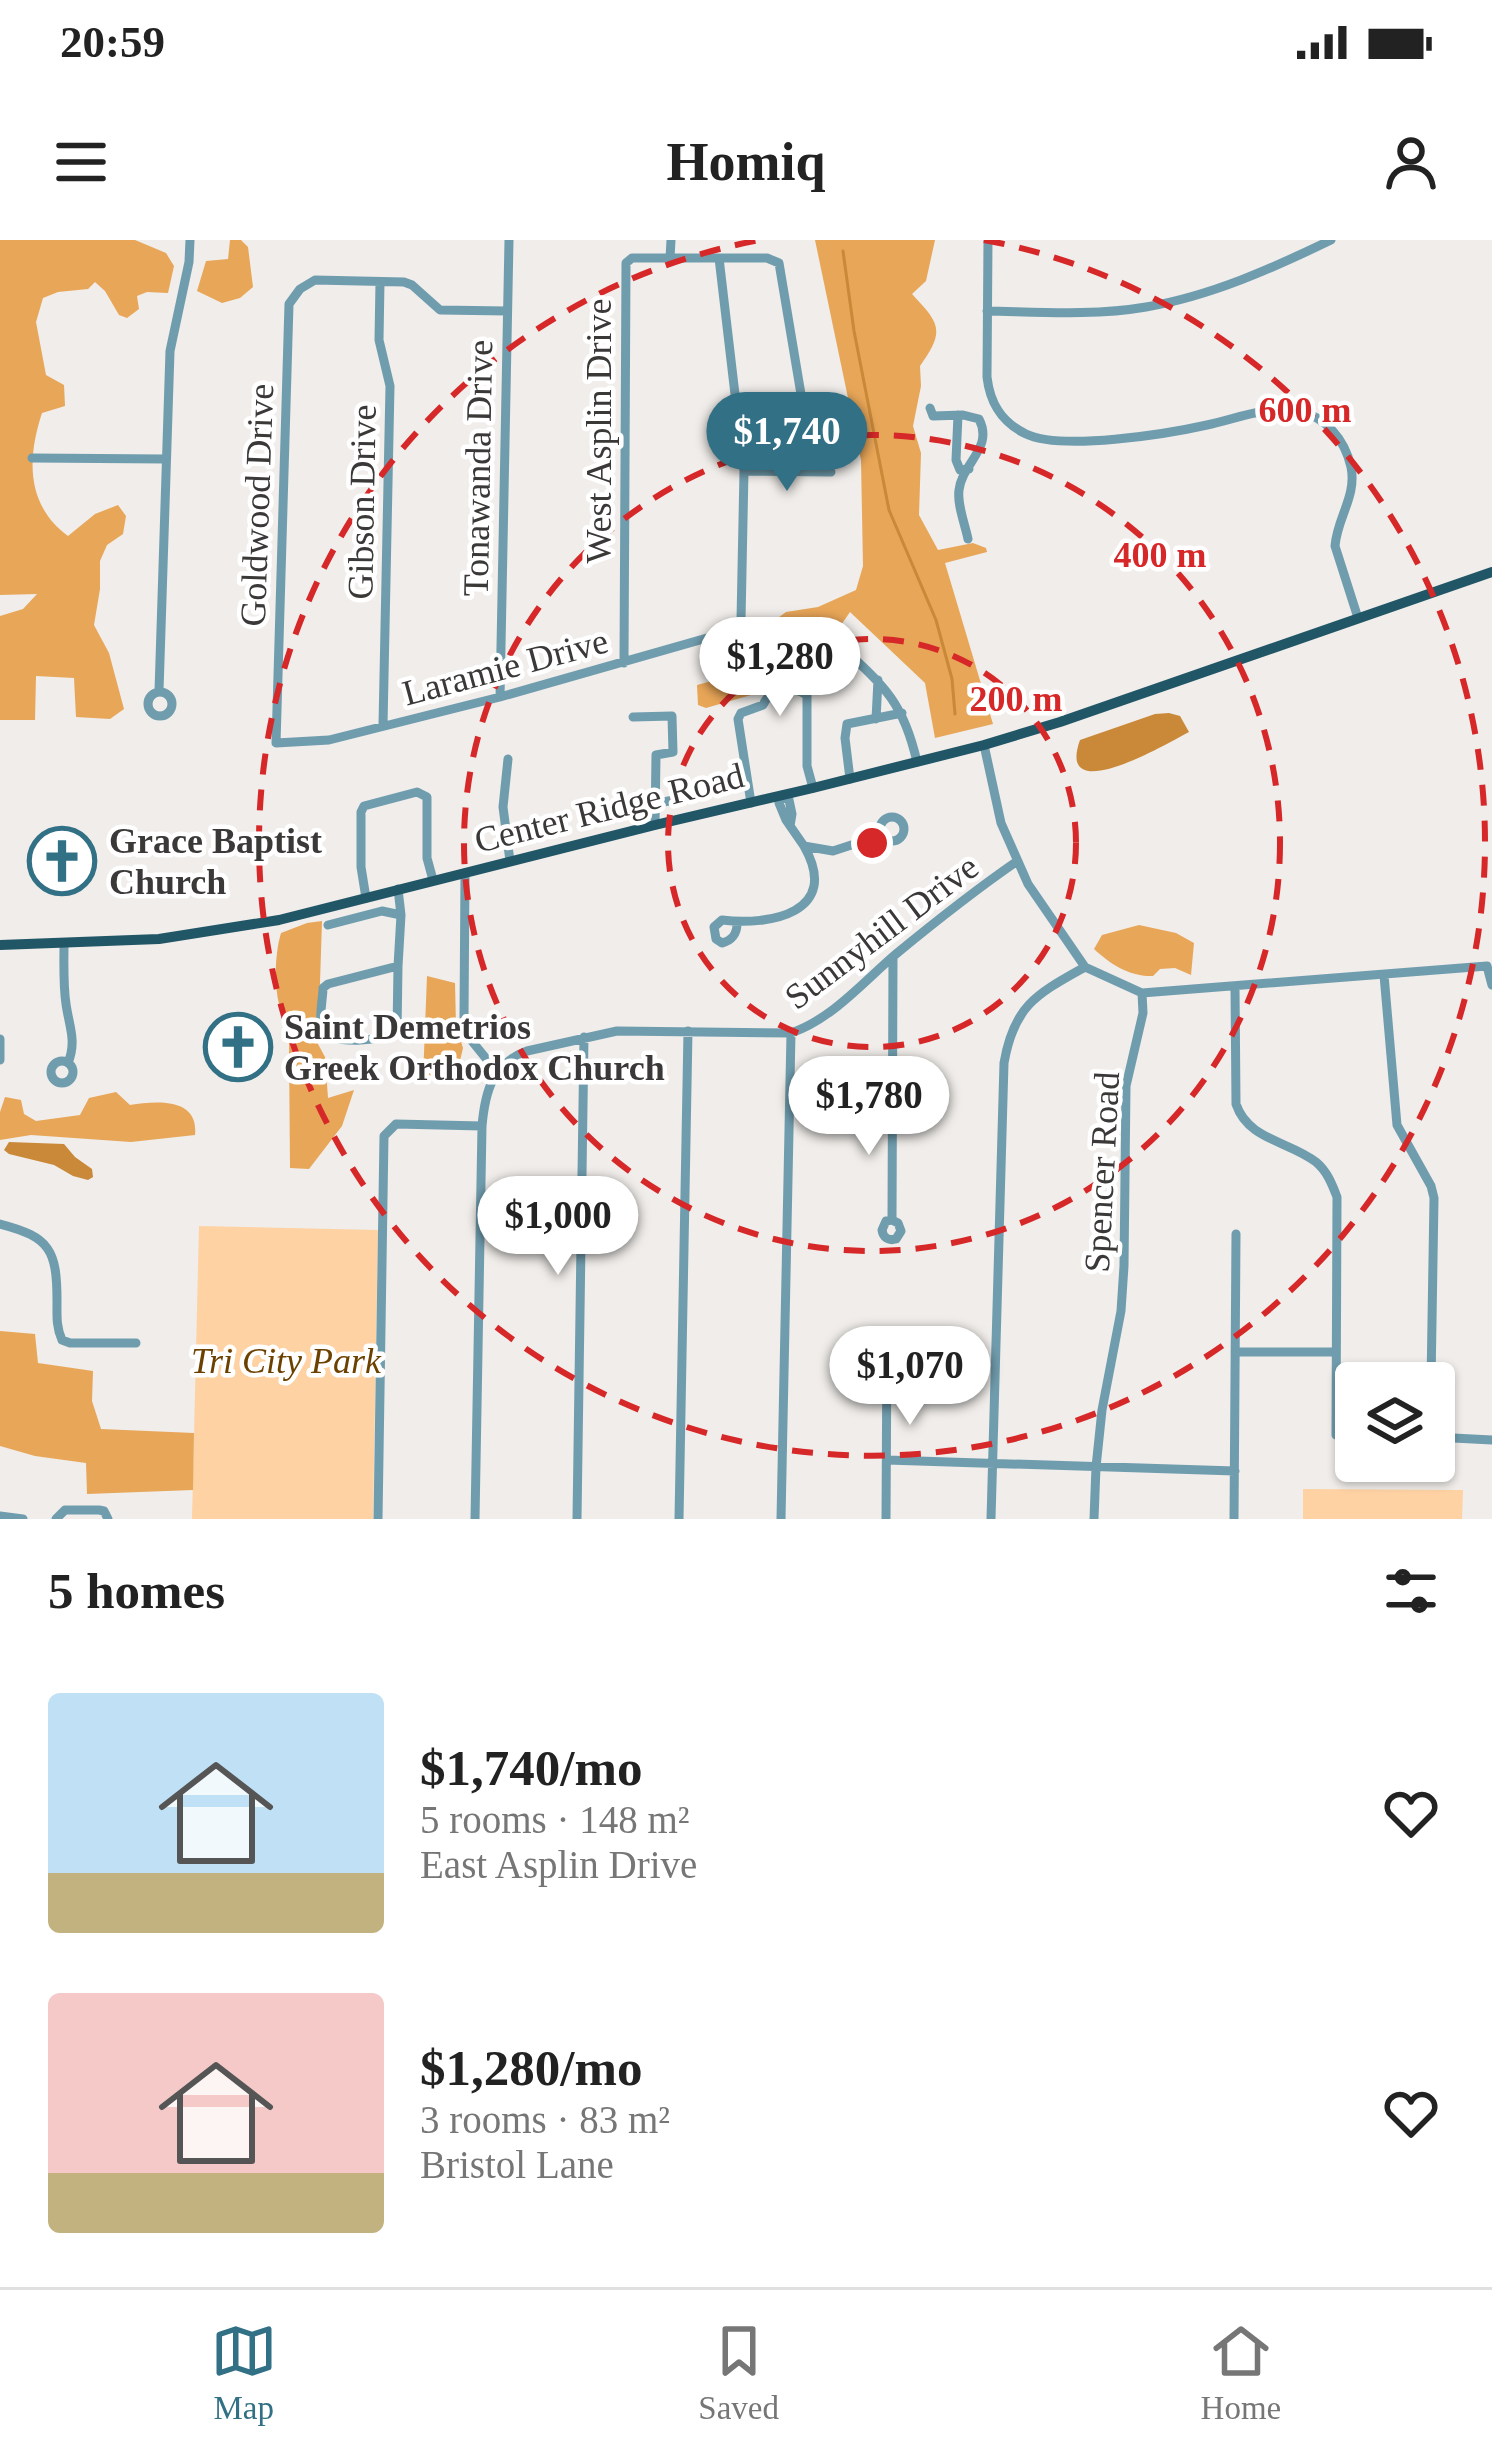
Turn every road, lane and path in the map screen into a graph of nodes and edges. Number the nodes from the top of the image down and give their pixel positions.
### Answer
1 (190, 240) edge
2 (509, 240) edge
3 (671, 240) edge
4 (988, 240) edge
5 (1331, 240) edge
6 (670, 258) junction
7 (718, 259) junction
8 (380, 282) junction
9 (507, 311) junction
10 (987, 311) junction
11 (930, 408) dead end
12 (999, 413) junction
13 (958, 415) junction
14 (979, 419) junction
15 (806, 424) dead end
16 (984, 430) junction
17 (32, 458) dead end
18 (165, 459) junction
19 (968, 470) junction
20 (744, 471) junction
21 (831, 472) dead end
22 (968, 538) dead end
23 (1492, 572) edge
24 (1358, 619) junction
25 (837, 643) dead end
26 (624, 663) junction
27 (878, 680) junction
28 (159, 692) dead end
29 (500, 698) junction
30 (902, 713) junction
31 (633, 717) dead end
32 (876, 719) junction
33 (383, 725) junction
34 (276, 743) joint
35 (984, 745) junction
36 (508, 759) dead end
37 (917, 762) junction
38 (850, 779) junction
39 (813, 788) junction
40 (706, 794) dead end
41 (783, 795) junction
42 (752, 803) junction
43 (655, 804) junction
44 (656, 825) junction
45 (881, 835) dead end
46 (804, 846) junction
47 (833, 851) junction
48 (510, 860) junction
49 (1016, 862) junction
50 (465, 873) junction
51 (816, 873) junction
52 (433, 880) junction
53 (398, 890) junction
54 (365, 898) junction
55 (401, 915) junction
56 (737, 924) dead end
57 (328, 925) dead end
58 (64, 943) junction
59 (0, 945) edge
60 (893, 957) junction
61 (398, 966) junction
62 (1085, 967) junction
63 (1384, 975) junction
64 (1492, 985) edge
65 (1235, 987) junction
66 (1142, 992) junction
67 (688, 1031) junction
68 (791, 1033) junction
69 (584, 1037) junction
70 (0, 1039) edge
71 (0, 1060) edge
72 (68, 1063) dead end
73 (497, 1072) junction
74 (482, 1126) junction
75 (892, 1220) dead end
76 (0, 1224) edge
77 (1236, 1234) dead end
78 (887, 1336) dead end
79 (136, 1343) dead end
80 (1235, 1352) junction
81 (1336, 1352) junction
82 (1336, 1362) edge
83 (1431, 1362) edge
84 (1455, 1438) edge
85 (1492, 1440) edge
86 (887, 1460) junction
87 (992, 1462) junction
88 (1096, 1467) junction
89 (1235, 1471) junction
90 (0, 1516) edge
91 (23, 1519) edge
92 (56, 1519) edge
93 (108, 1519) edge
94 (378, 1519) edge
95 (475, 1519) edge
96 (577, 1519) edge
97 (680, 1519) edge
98 (781, 1519) edge
99 (886, 1519) edge
100 (991, 1519) edge
101 (1094, 1519) edge
102 (1234, 1519) edge

1 - 18 street
2 - 9 street, Tonawanda Drive
3 - 6 street
4 - 10 street
5 - 10 street
6 - 7 street
6 - 26 street, West Asplin Drive
7 - 15 street
7 - 20 street
8 - 9 street
8 - 33 street, Gibson Drive
8 - 34 street, Goldwood Drive
9 - 29 street, Tonawanda Drive
10 - 12 street
11 - 13 street
12 - 14 street
12 - 16 street
12 - 24 street
13 - 14 street
13 - 19 street
14 - 16 street
16 - 19 street
17 - 18 street
18 - 28 street
19 - 22 street
20 - 21 street
20 - 26 street, Laramie Drive
23 - 24 main road, Center Ridge Road
24 - 35 main road, Center Ridge Road
25 - 27 street
26 - 29 street, Laramie Drive
27 - 30 street
27 - 32 street
29 - 33 street, Laramie Drive
30 - 32 street
30 - 37 street
31 - 43 street
32 - 38 street
33 - 34 street, Laramie Drive
35 - 37 main road, Center Ridge Road
35 - 49 street
36 - 48 street
37 - 38 main road, Center Ridge Road
38 - 39 main road, Center Ridge Road
39 - 41 main road, Center Ridge Road
39 - 42 street
40 - 43 street
41 - 42 main road, Center Ridge Road
41 - 46 street
42 - 44 main road, Center Ridge Road
43 - 44 street
44 - 48 main road, Center Ridge Road
45 - 47 street
46 - 47 street
46 - 51 street
47 - 51 street
48 - 50 main road, Center Ridge Road
49 - 60 street, Sunnyhill Drive
49 - 62 street
50 - 52 main road, Center Ridge Road
50 - 73 street
51 - 56 street
52 - 53 main road, Center Ridge Road
52 - 54 street
53 - 54 main road, Center Ridge Road
53 - 55 street
54 - 58 main road, Center Ridge Road
55 - 57 street
55 - 61 street
58 - 59 main road, Center Ridge Road
58 - 72 street
60 - 68 street, Sunnyhill Drive
60 - 75 street
61 - 61 street
62 - 66 street
62 - 87 street
63 - 64 street
63 - 65 street
63 - 83 street
65 - 66 street
65 - 81 street
66 - 88 street, Spencer Road
67 - 68 street, Sunnyhill Drive
67 - 69 street, Sunnyhill Drive
67 - 97 street
68 - 98 street
69 - 73 street, Sunnyhill Drive
69 - 96 street
70 - 71 street
73 - 74 street
74 - 94 street
74 - 95 street
76 - 79 street
77 - 80 street
78 - 86 street
80 - 81 street
80 - 89 street
81 - 82 street
84 - 85 street
86 - 87 street
86 - 99 street
87 - 88 street
87 - 100 street
88 - 89 street
88 - 101 street, Spencer Road
89 - 102 street
90 - 91 street
92 - 93 street

